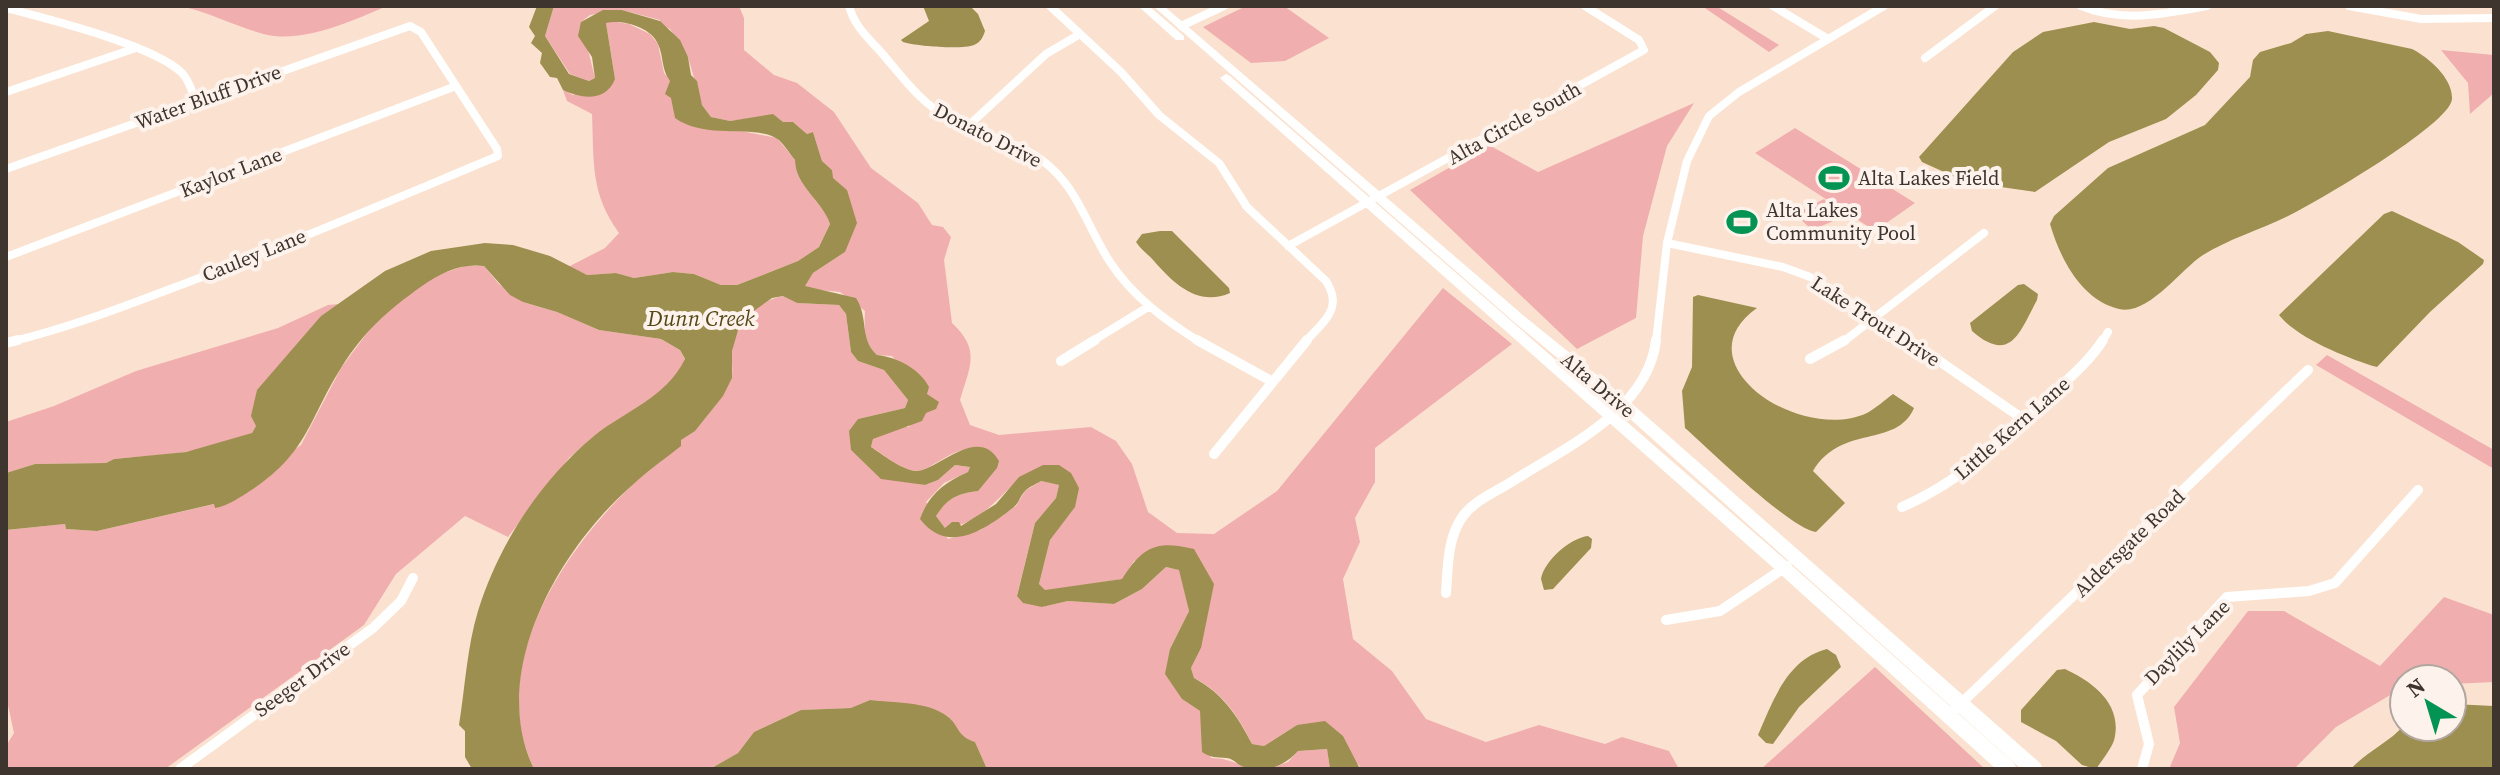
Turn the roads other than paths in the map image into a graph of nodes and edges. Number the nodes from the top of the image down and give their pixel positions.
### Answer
1 (849, 6) edge
2 (1050, 6) edge
3 (1143, 6) edge
4 (1158, 6) edge
5 (1224, 6) edge
6 (1585, 6) edge
7 (1773, 6) edge
8 (1884, 6) edge
9 (1995, 6) edge
10 (2081, 6) edge
11 (2207, 6) edge
12 (2349, 6) edge
13 (6, 8) edge
14 (2494, 18) edge
15 (1181, 26) junction
16 (1080, 34) junction
17 (1828, 39) junction
18 (133, 49) junction
19 (1925, 58) dead end
20 (456, 86) junction
21 (6, 92) edge
22 (196, 101) junction
23 (967, 127) junction
24 (6, 169) edge
25 (1381, 197) junction
26 (1367, 204) junction
27 (1984, 233) dead end
28 (1667, 243) junction
29 (1288, 246) junction
30 (6, 257) edge
31 (1148, 307) junction
32 (1877, 318) junction
33 (2108, 332) dead end
34 (6, 343) edge
35 (1810, 359) dead end
36 (1061, 361) dead end
37 (2308, 370) dead end
38 (1271, 381) junction
39 (1624, 405) junction
40 (1610, 416) junction
41 (2023, 419) junction
42 (1214, 454) dead end
43 (2418, 490) dead end
44 (1902, 507) dead end
45 (1790, 563) junction
46 (413, 578) dead end
47 (1446, 593) dead end
48 (1666, 620) dead end
49 (1963, 703) junction
50 (1949, 715) junction
51 (180, 769) edge
52 (2008, 769) edge
53 (2034, 769) edge
54 (2142, 769) edge

1 - 23 street, Donato Drive
2 - 16 street
3 - 26 street, Alta Drive
4 - 15 street, Alta Drive
5 - 15 street
6 - 25 street, Alta Circle South
7 - 17 street
8 - 17 street
9 - 19 street
10 - 11 street
12 - 14 street
13 - 18 street
15 - 25 street, Alta Drive
16 - 23 street
16 - 29 street
17 - 28 street
18 - 21 street
18 - 22 street
20 - 22 street, Water Bluff Drive
20 - 30 street, Kaylor Lane
20 - 34 street, Cauley Lane
22 - 24 street, Water Bluff Drive
23 - 31 street, Donato Drive
25 - 26 street, Alta Circle South
25 - 39 street, Alta Drive
26 - 29 street, Alta Circle South
26 - 40 street, Alta Drive
27 - 32 street
28 - 32 street, Lake Trout Drive
28 - 39 street
29 - 38 street
31 - 36 street
31 - 38 street, Donato Drive
32 - 35 street
32 - 41 street, Lake Trout Drive
33 - 41 street, Little Kern Lane
37 - 49 street, Aldersgate Road
38 - 42 street
39 - 40 street
39 - 45 street, Alta Drive
40 - 45 street, Alta Drive
40 - 47 street
41 - 44 street, Little Kern Lane
43 - 54 street, Daylily Lane
45 - 48 street
45 - 49 street, Alta Drive
45 - 50 street, Alta Drive
46 - 51 street, Seeger Drive
49 - 50 street, Aldersgate Road
49 - 53 street, Alta Drive
50 - 52 street, Alta Drive

